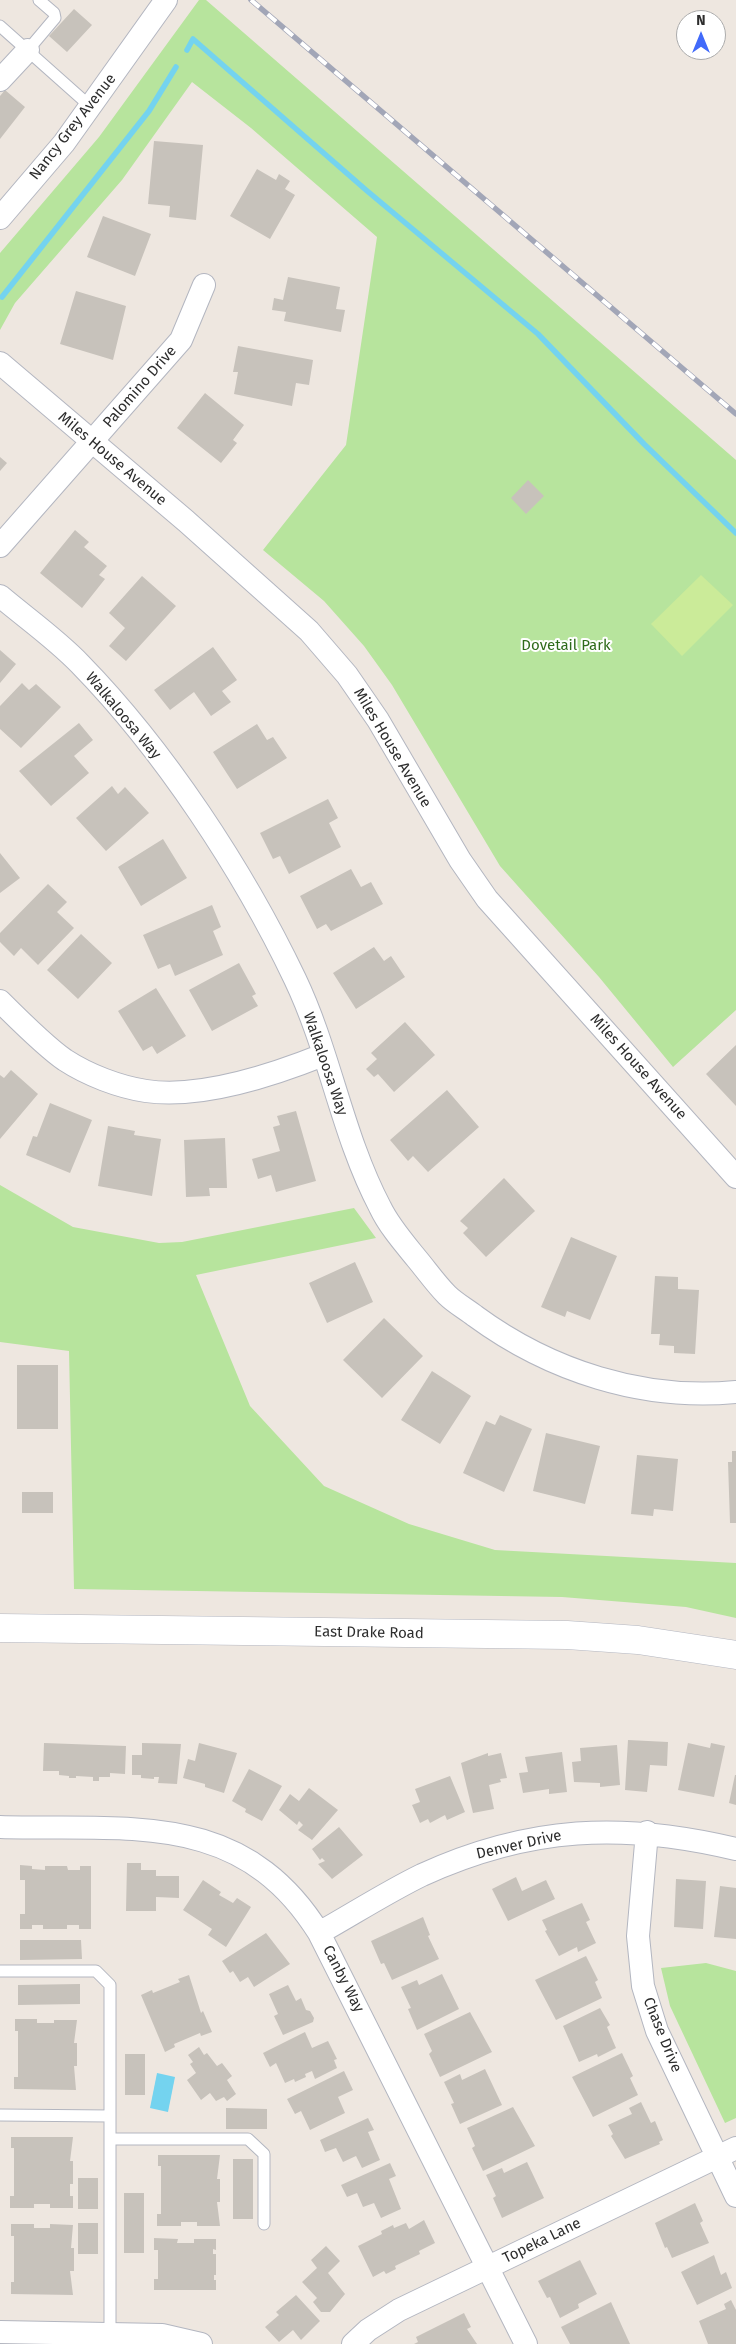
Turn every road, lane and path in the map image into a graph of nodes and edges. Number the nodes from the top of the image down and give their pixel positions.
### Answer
1 (39, 0) edge
2 (166, 0) edge
3 (0, 26) edge
4 (28, 50) junction
5 (0, 80) edge
6 (91, 107) junction
7 (0, 218) edge
8 (204, 285) dead end
9 (0, 363) edge
10 (92, 442) junction
11 (0, 546) edge
12 (0, 596) edge
13 (0, 1001) edge
14 (323, 1055) junction
15 (736, 1177) edge
16 (736, 1392) edge
17 (0, 1628) edge
18 (736, 1655) edge
19 (0, 1827) edge
20 (647, 1832) junction
21 (736, 1848) edge
22 (320, 1933) junction
23 (0, 1971) edge
24 (0, 2115) edge
25 (110, 2116) junction
26 (110, 2139) junction
27 (727, 2152) edge
28 (736, 2196) edge
29 (264, 2224) dead end
30 (487, 2267) junction
31 (0, 2332) edge
32 (110, 2334) junction
33 (201, 2344) edge
34 (353, 2344) edge
35 (526, 2344) edge

1 - 4 lane
2 - 6 street, Nancy Grey Avenue
3 - 4 lane
4 - 5 street
4 - 6 lane
6 - 7 street, Nancy Grey Avenue
8 - 10 street, Palomino Drive
9 - 10 street, Miles House Avenue
10 - 11 street, Palomino Drive
10 - 15 street, Miles House Avenue
12 - 14 street, Walkaloosa Way
13 - 14 street
14 - 16 street, Walkaloosa Way
17 - 18 main road, East Drake Road
19 - 22 street, Canby Way
20 - 21 street, Denver Drive
20 - 22 street, Denver Drive
20 - 27 street, Chase Drive
22 - 30 street, Canby Way
23 - 25 lane
24 - 25 lane
25 - 26 lane
26 - 29 lane
26 - 32 lane
27 - 28 street, Chase Drive
27 - 30 street, Topeka Lane
30 - 34 street, Topeka Lane
30 - 35 street, Canby Way
31 - 32 street
32 - 33 street

